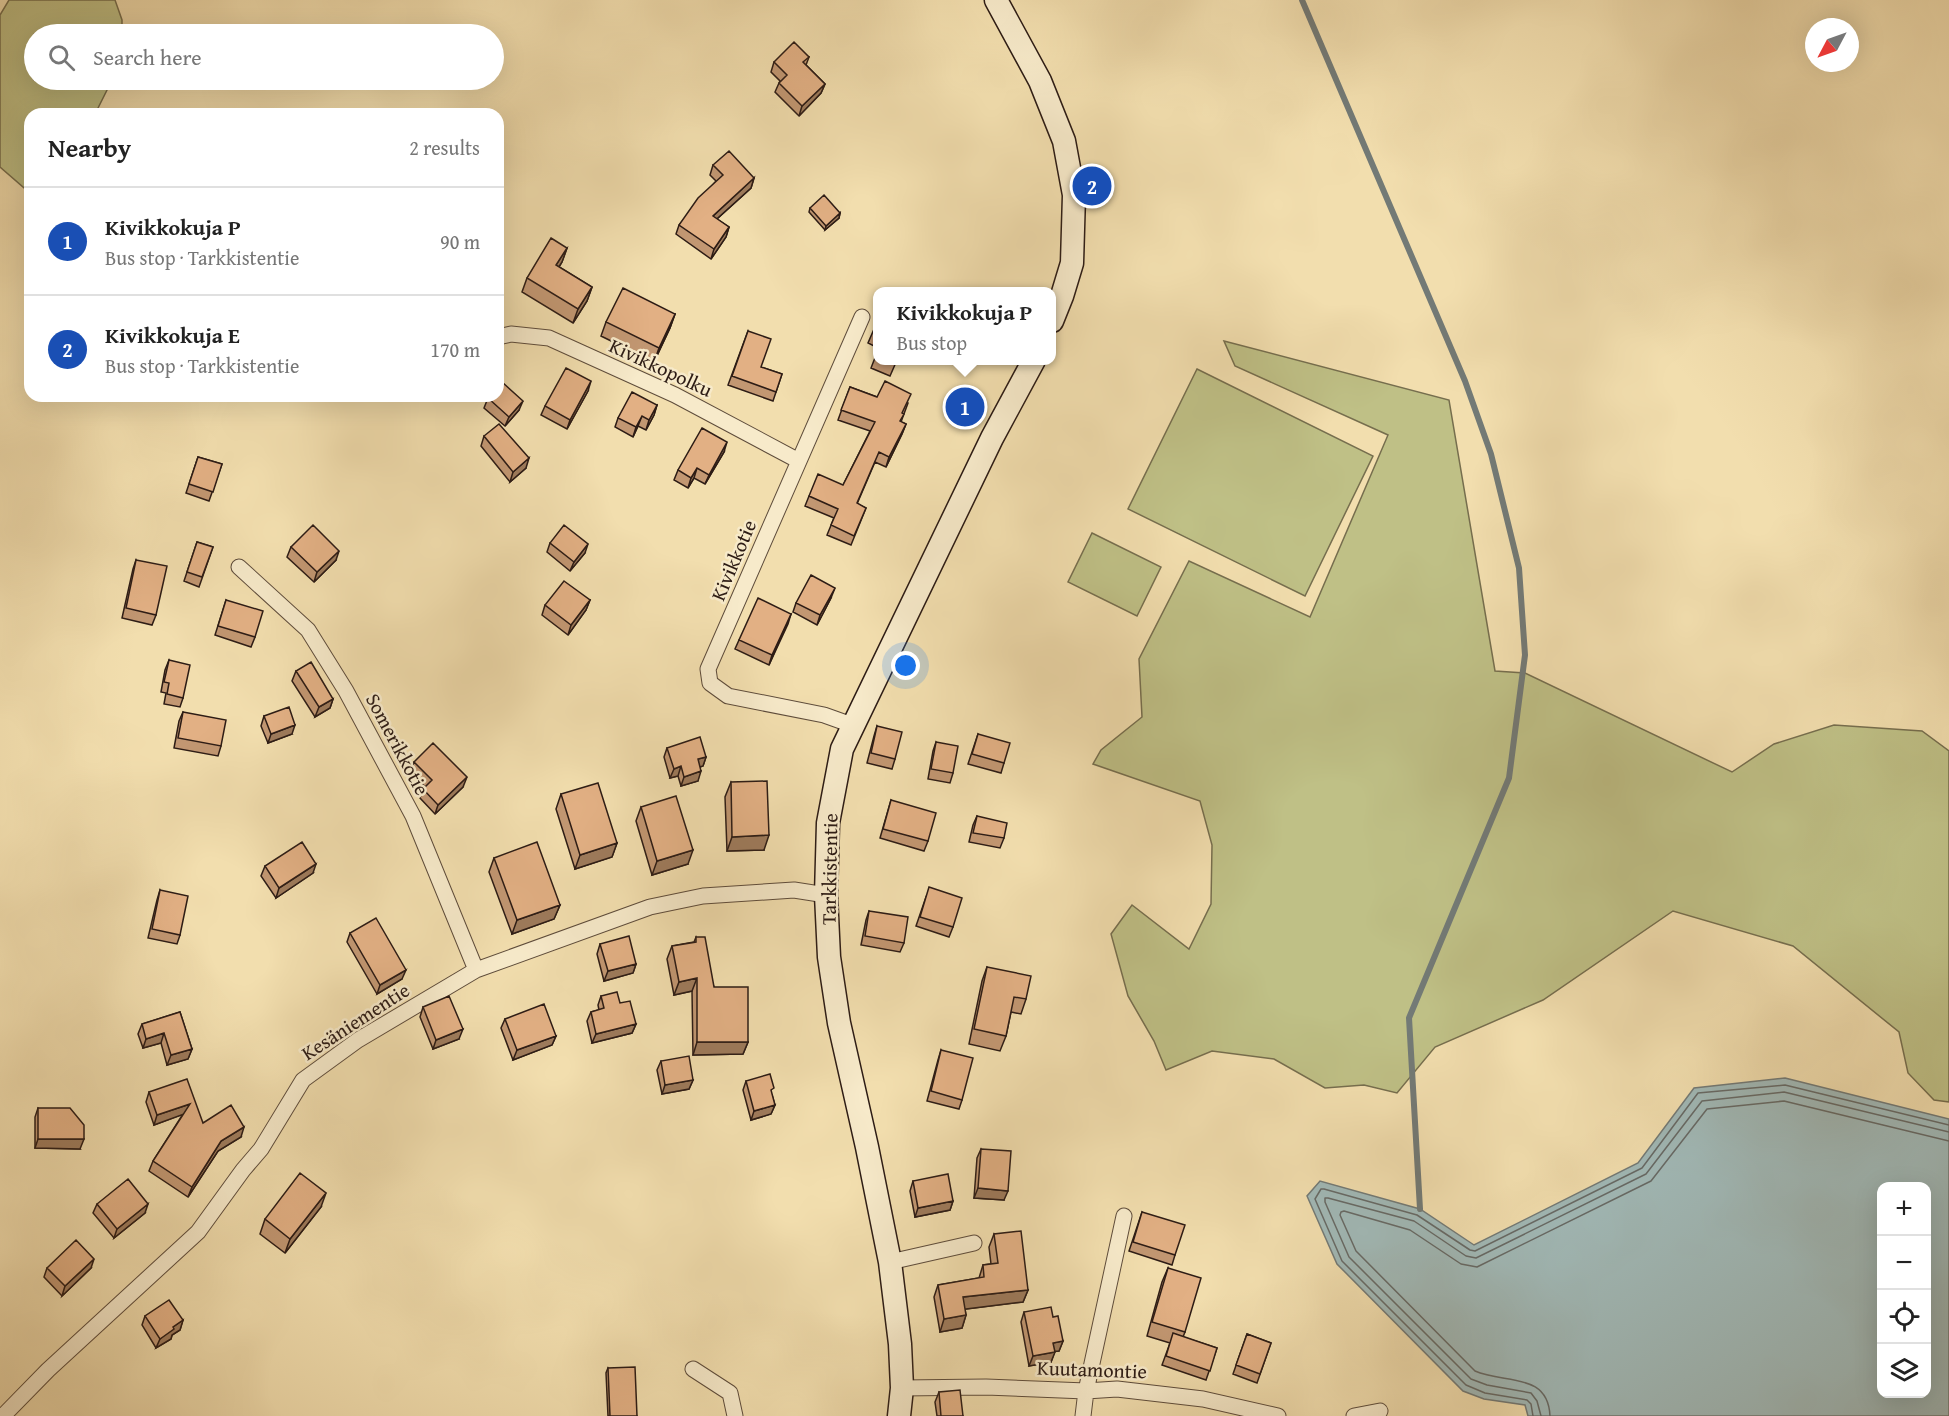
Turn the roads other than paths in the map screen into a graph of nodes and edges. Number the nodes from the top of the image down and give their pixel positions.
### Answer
1 (996, 0) edge
2 (1056, 311) edge
3 (862, 317) dead end
4 (504, 336) edge
5 (1031, 365) edge
6 (799, 460) junction
7 (239, 567) dead end
8 (852, 725) junction
9 (826, 895) junction
10 (476, 970) junction
11 (1124, 1216) dead end
12 (974, 1243) dead end
13 (890, 1262) junction
14 (693, 1369) dead end
15 (902, 1388) junction
16 (1086, 1391) junction
17 (1380, 1411) dead end
18 (3, 1416) edge
19 (735, 1416) edge
20 (899, 1416) edge
21 (1083, 1416) edge
22 (1278, 1416) edge
23 (1354, 1416) edge

1 - 2 street
3 - 6 street, Kivikkotie
4 - 6 street, Kivikkopolku
5 - 8 street, Tarkkistentie
6 - 8 street, Kivikkotie
7 - 10 street, Somerikkotie
8 - 9 street, Tarkkistentie
9 - 10 street, Kesäniementie
9 - 13 street, Tarkkistentie
10 - 18 street, Kesäniementie
11 - 16 street
12 - 13 street
13 - 15 street, Tarkkistentie
14 - 19 street
15 - 16 street, Kuutamontie
15 - 20 street, Tarkkistentie
16 - 21 street
16 - 22 street, Kuutamontie
17 - 23 street

